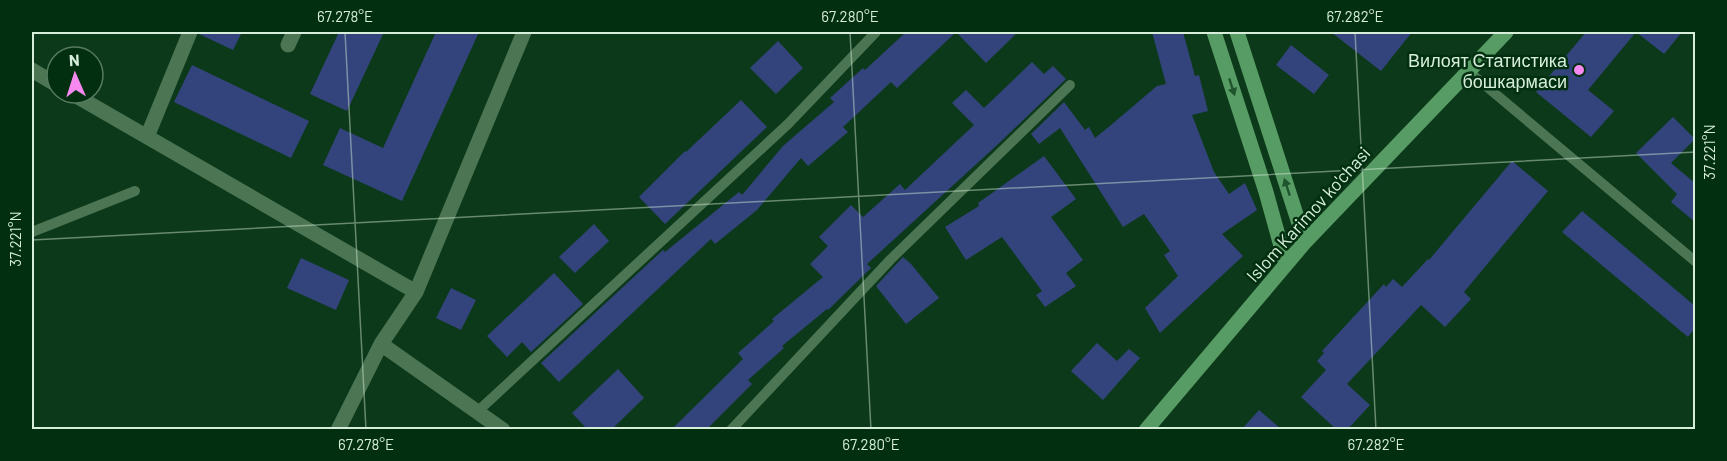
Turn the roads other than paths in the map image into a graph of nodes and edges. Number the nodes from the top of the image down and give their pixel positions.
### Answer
1 (190, 32) edge
2 (524, 32) edge
3 (876, 32) edge
4 (1214, 32) edge
5 (1237, 32) edge
6 (1506, 32) edge
7 (32, 70) edge
8 (1468, 71) junction
9 (45, 78) edge
10 (1070, 85) dead end
11 (93, 105) edge
12 (147, 136) junction
13 (135, 190) dead end
14 (32, 232) edge
15 (1305, 242) junction
16 (1695, 262) edge
17 (1286, 264) junction
18 (416, 292) junction
19 (381, 344) junction
20 (477, 411) junction
21 (338, 429) edge
22 (502, 429) edge
23 (731, 429) edge
24 (1146, 429) edge

1 - 12 street
2 - 18 street
3 - 20 lane
4 -> 17 main road
15 -> 5 main road
6 - 8 main road, Islom Karimov ko'chasi
7 - 9 street
8 - 15 main road, Islom Karimov ko'chasi
8 - 16 lane
10 - 23 lane
11 - 12 street
12 - 18 street
13 - 14 lane
15 - 17 main road, Islom Karimov ko'chasi
17 - 24 main road, Islom Karimov ko'chasi
18 - 19 street
19 - 20 street
19 - 21 street
20 - 22 street

